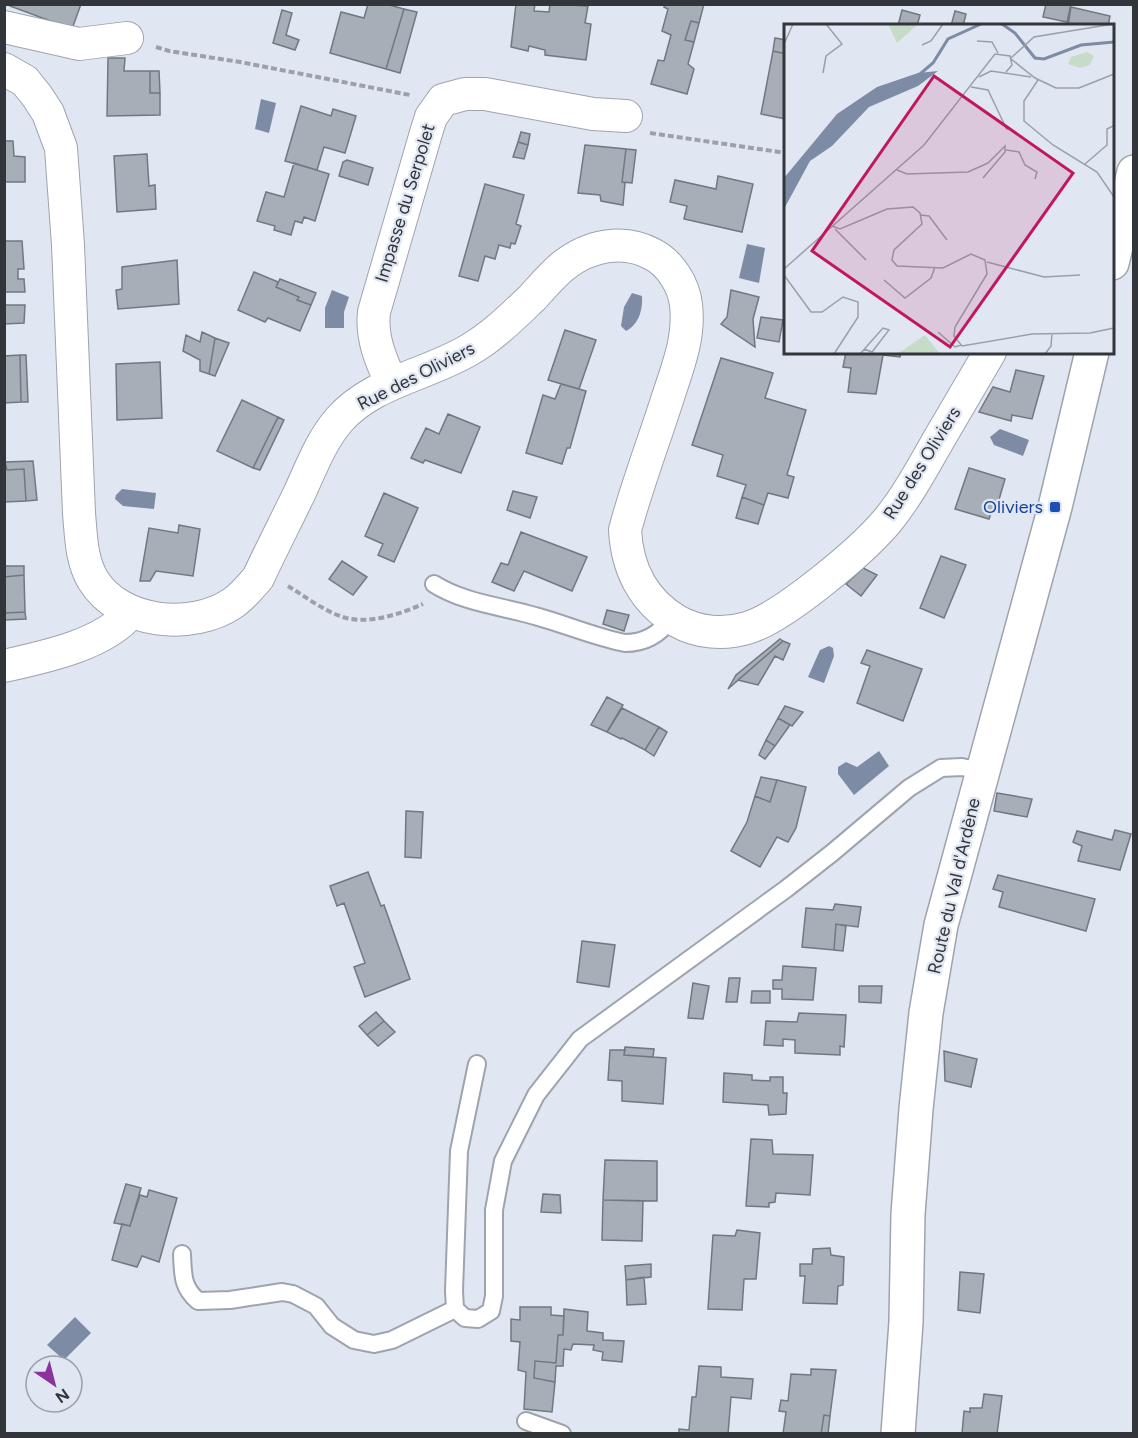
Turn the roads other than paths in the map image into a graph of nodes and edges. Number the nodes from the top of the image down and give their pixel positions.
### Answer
1 (4, 27) edge
2 (127, 38) road end
3 (4, 69) edge
4 (623, 116) road end
5 (1134, 172) edge
6 (1119, 209) edge
7 (1114, 254) edge
8 (989, 354) edge
9 (1092, 354) edge
10 (392, 384) junction
11 (438, 587) road end
12 (131, 612) junction
13 (672, 618) junction
14 (4, 666) edge
15 (982, 771) junction
16 (477, 1064) dead end
17 (182, 1254) dead end
18 (456, 1309) junction
19 (526, 1421) dead end
20 (562, 1434) edge
21 (898, 1434) edge

1 - 2 street
3 - 12 street, Rue des Oliviers
4 - 10 street, Impasse du Serpolet
5 - 6 main road
6 - 7 main road
8 - 13 street, Rue des Oliviers
9 - 15 main road, Route du Val d'Ardène
10 - 12 street, Rue des Oliviers
10 - 13 street, Rue des Oliviers
11 - 13 lane
12 - 14 street
15 - 18 lane
15 - 21 main road, Route du Val d'Ardène
16 - 18 lane
17 - 18 lane
19 - 20 lane

